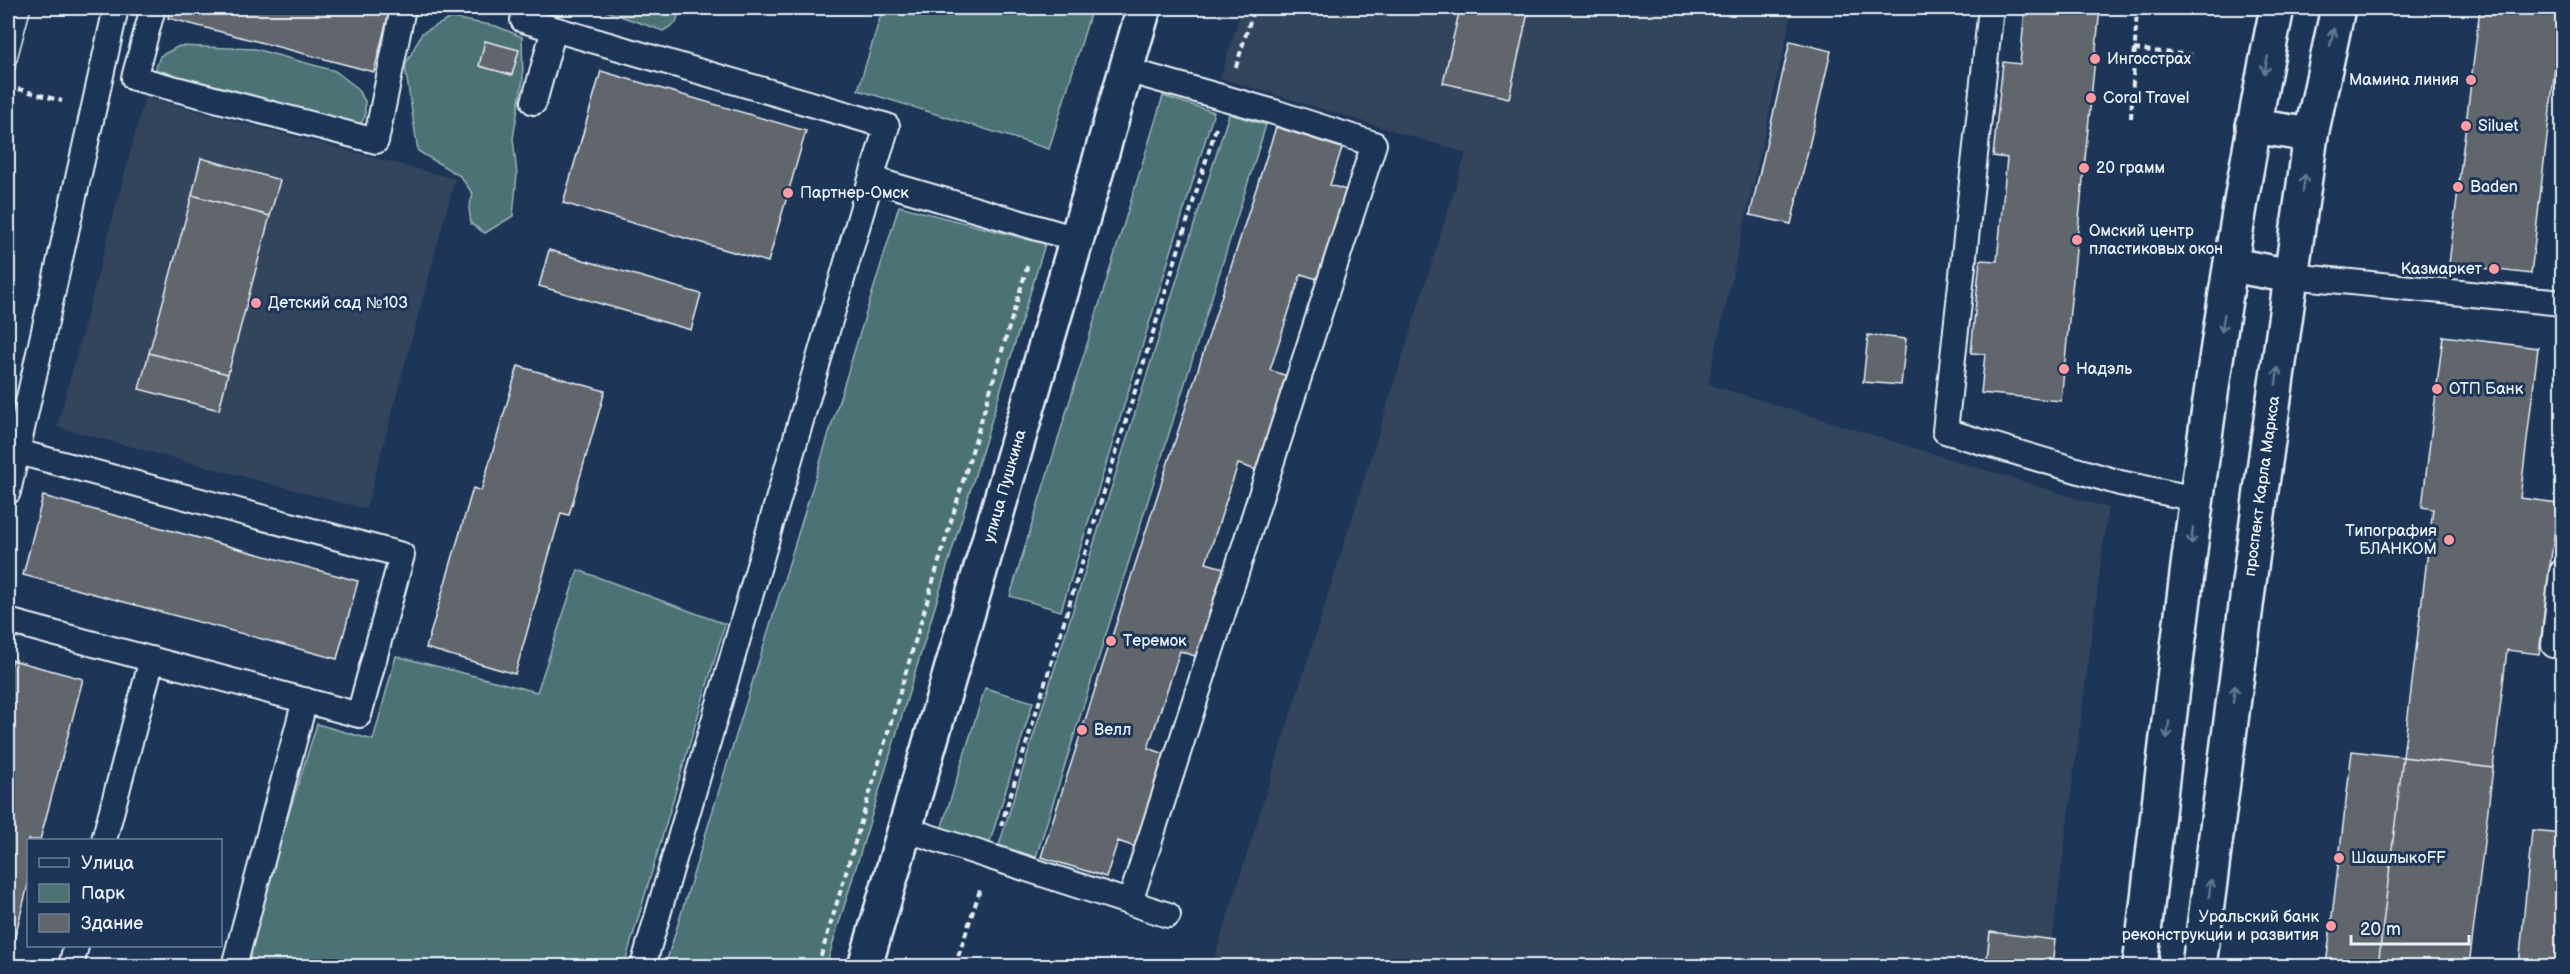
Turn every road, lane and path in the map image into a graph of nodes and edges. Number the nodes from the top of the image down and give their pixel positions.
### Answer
1 (116, 8) edge
2 (153, 8) edge
3 (403, 8) edge
4 (526, 8) edge
5 (1144, 8) edge
6 (1254, 8) edge
7 (1991, 8) edge
8 (2137, 8) edge
9 (2277, 8) edge
10 (2338, 8) edge
11 (554, 29) junction
12 (2134, 49) junction
13 (2192, 55) dead end
14 (1126, 70) junction
15 (8, 86) edge
16 (1226, 98) junction
17 (534, 102) dead end
18 (93, 110) junction
19 (2131, 118) dead end
20 (2253, 126) junction
21 (2311, 135) junction
22 (872, 179) junction
23 (1038, 228) junction
24 (1076, 239) junction
25 (2232, 265) junction
26 (2291, 276) junction
27 (2562, 303) edge
28 (18, 452) junction
29 (8, 492) edge
30 (2196, 499) junction
31 (2562, 572) edge
32 (8, 621) edge
33 (2562, 646) edge
34 (152, 659) junction
35 (304, 700) junction
36 (905, 829) junction
37 (104, 839) edge
38 (991, 857) junction
39 (1130, 902) junction
40 (1168, 915) dead end
41 (75, 947) edge
42 (70, 966) edge
43 (234, 966) edge
44 (643, 966) edge
45 (818, 966) edge
46 (865, 966) edge
47 (955, 966) edge
48 (2140, 966) edge
49 (2199, 966) edge

1 - 18 lane
2 - 3 lane
4 - 11 lane
5 - 14 main road, улица Пушкина
6 - 16 path
7 - 30 lane
8 - 12 path
9 -> 20 main road
21 -> 10 main road, проспект Карла Маркса
11 - 17 lane
11 - 22 lane
12 - 13 path
12 - 19 path
14 - 16 lane
14 - 24 main road, улица Пушкина
15 - 18 path
16 - 38 path
16 - 39 lane
18 - 28 lane
20 - 21 main road
20 - 25 main road
26 -> 21 main road, проспект Карла Маркса
22 - 23 lane
22 - 44 lane
23 - 24 lane
23 - 45 path
24 - 36 main road, улица Пушкина
25 - 26 main road
25 -> 30 main road
26 - 27 lane
49 -> 26 main road, проспект Карла Маркса
28 - 29 lane
28 - 35 lane
30 -> 48 main road
31 - 33 lane
32 - 34 lane
34 - 35 lane
34 - 37 lane
35 - 43 lane
36 - 38 lane
36 - 46 main road, улица Пушкина
38 - 39 lane
38 - 47 path
39 - 40 lane
41 - 42 lane

